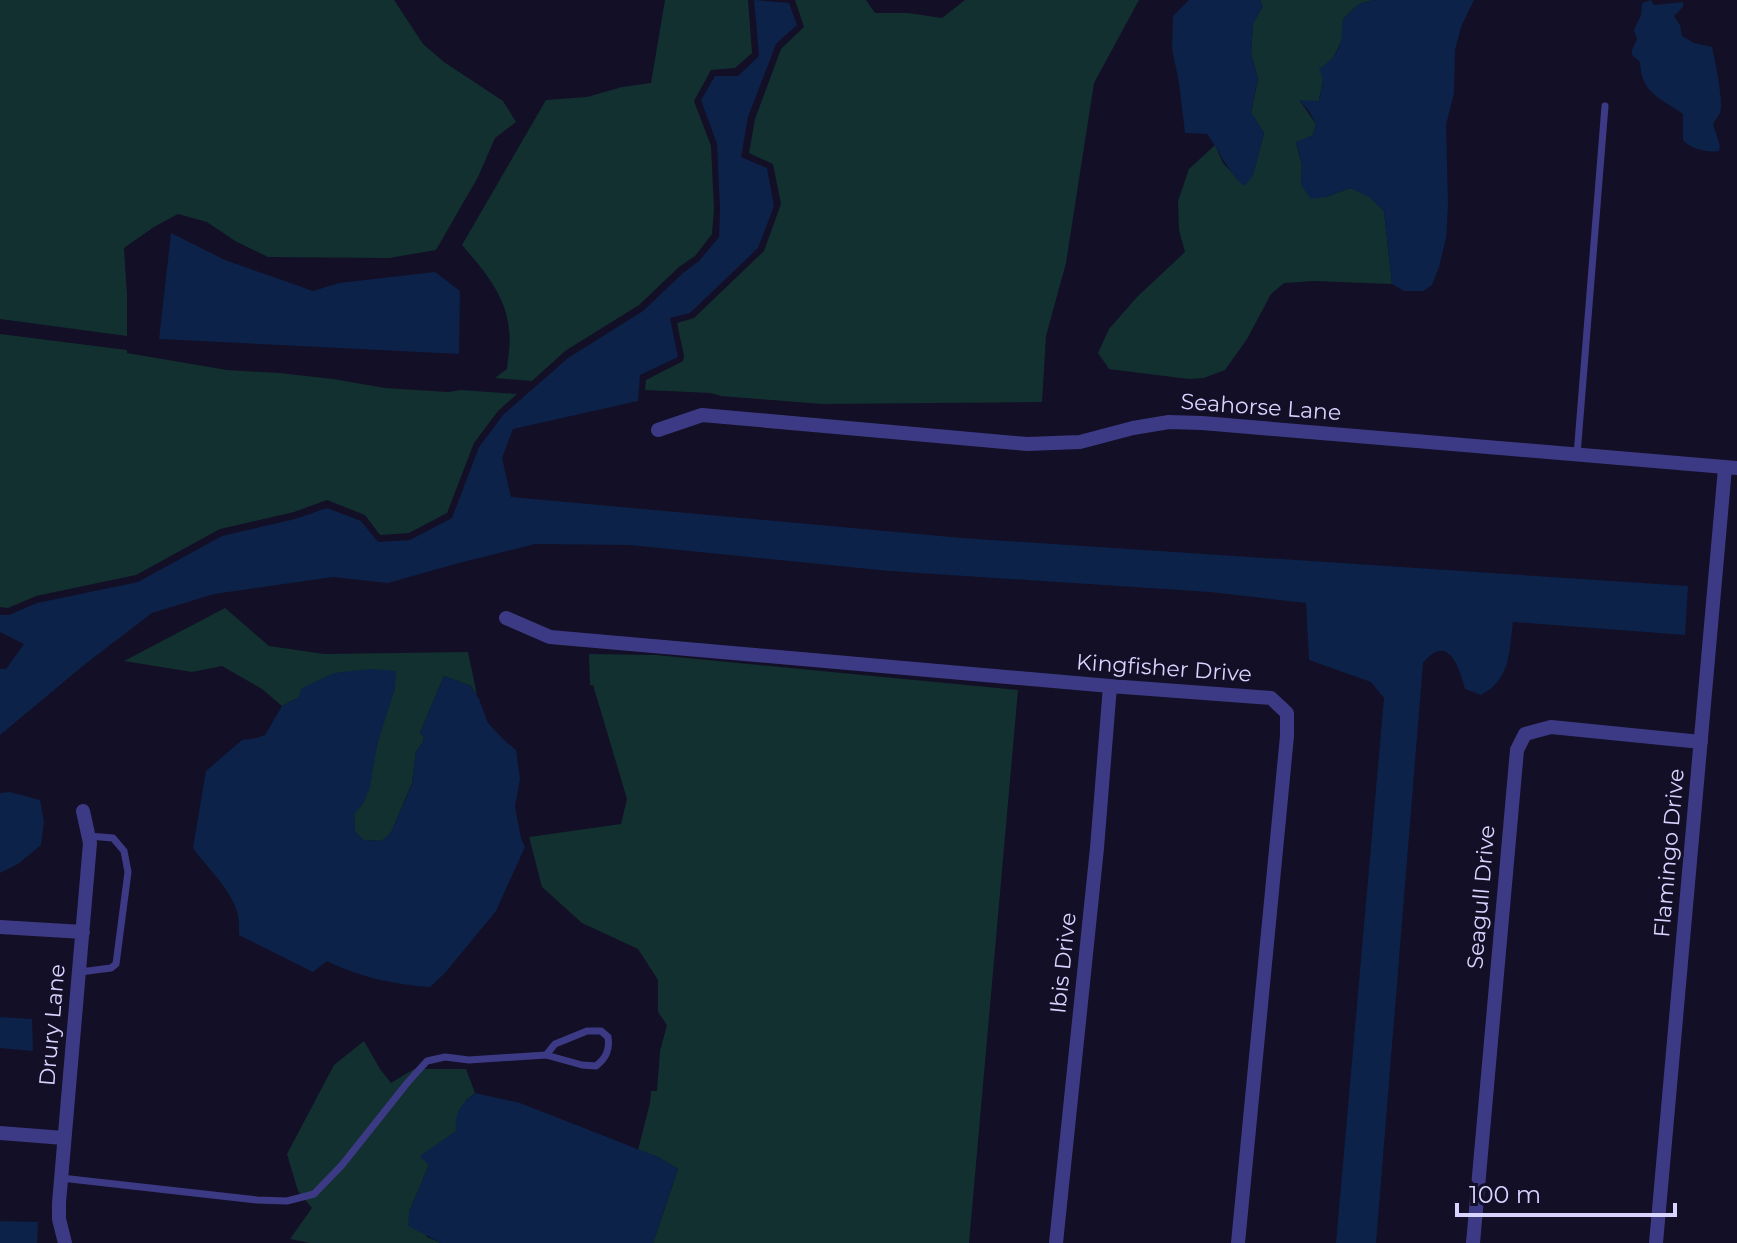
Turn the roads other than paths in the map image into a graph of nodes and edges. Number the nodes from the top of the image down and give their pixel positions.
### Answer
1 (1605, 106) dead end
2 (658, 430) dead end
3 (1577, 456) junction
4 (1731, 468) edge
5 (506, 618) dead end
6 (1110, 686) junction
7 (1701, 742) junction
8 (83, 811) dead end
9 (88, 836) junction
10 (0, 927) edge
11 (83, 932) junction
12 (79, 972) junction
13 (546, 1055) junction
14 (0, 1133) edge
15 (64, 1138) junction
16 (61, 1178) junction
17 (65, 1243) edge
18 (1056, 1243) edge
19 (1238, 1243) edge
20 (1473, 1243) edge
21 (1656, 1243) edge

1 - 3 lane
2 - 3 street, Seahorse Lane
3 - 4 street, Seahorse Lane
4 - 7 street, Flamingo Drive
5 - 6 street, Kingfisher Drive
6 - 18 street, Ibis Drive
6 - 19 street, Kingfisher Drive
7 - 20 street, Seagull Drive
7 - 21 street, Flamingo Drive
8 - 9 street, Drury Lane
9 - 11 street, Drury Lane
9 - 12 lane
10 - 11 street
11 - 12 street, Drury Lane
12 - 15 street, Drury Lane
13 - 13 lane
13 - 16 lane
14 - 15 street
15 - 16 street, Drury Lane
16 - 17 street, Drury Lane

